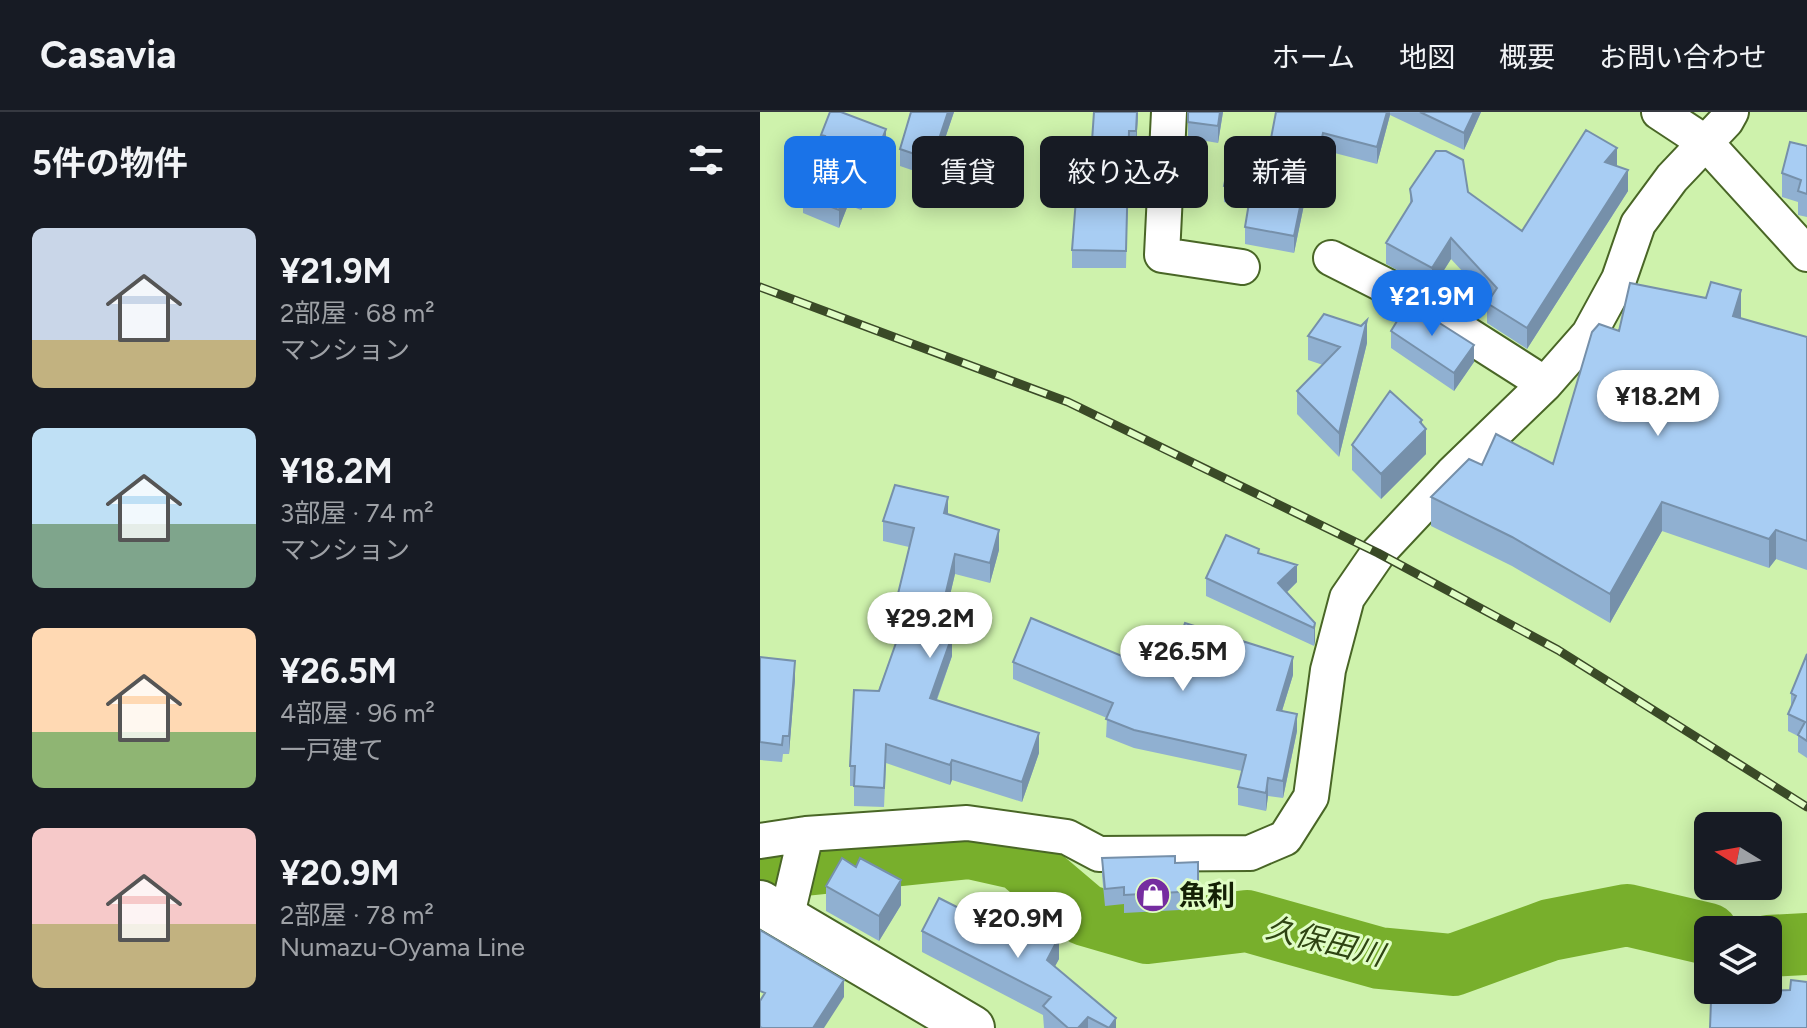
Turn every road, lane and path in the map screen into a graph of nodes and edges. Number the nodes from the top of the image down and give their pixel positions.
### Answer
1 (1169, 112) edge
2 (1659, 112) edge
3 (1731, 112) edge
4 (1706, 143) junction
5 (1807, 254) edge
6 (1331, 258) dead end
7 (1242, 267) dead end
8 (1545, 384) junction
9 (806, 834) junction
10 (760, 841) edge
11 (778, 907) edge
12 (972, 1028) edge

1 - 7 street
2 - 4 street
3 - 4 street
4 - 5 street
4 - 8 street
6 - 8 street
8 - 9 street
9 - 10 street
9 - 11 street
11 - 12 main road

